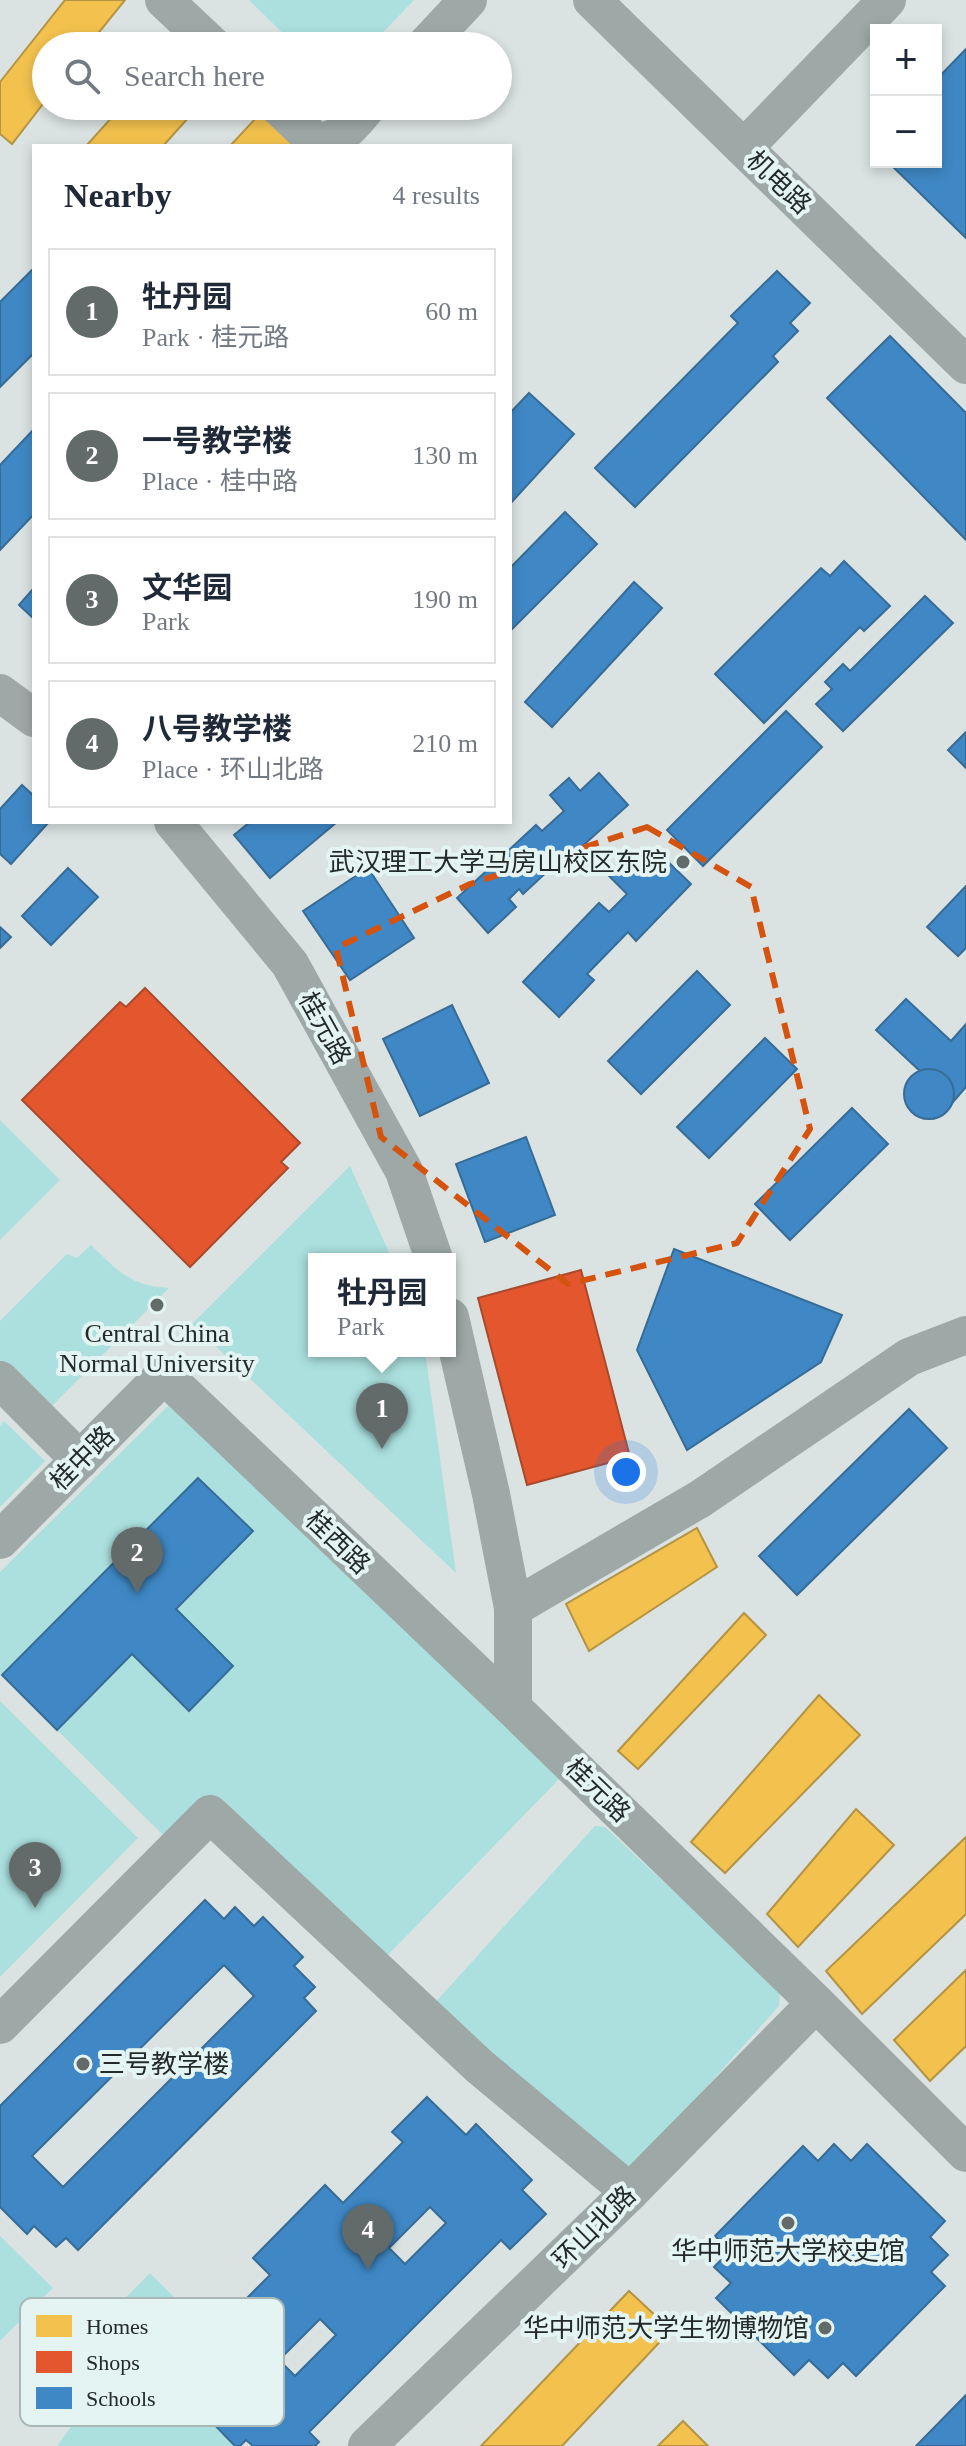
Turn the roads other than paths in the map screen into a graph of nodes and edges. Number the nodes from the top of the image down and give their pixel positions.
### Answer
1 (164, 0) edge
2 (468, 0) edge
3 (592, 0) edge
4 (887, 0) edge
5 (198, 32) edge
6 (438, 32) edge
7 (293, 120) edge
8 (355, 120) edge
9 (744, 148) junction
10 (966, 365) edge
11 (0, 693) edge
12 (32, 717) edge
13 (175, 824) edge
14 (432, 1253) edge
15 (966, 1335) edge
16 (456, 1343) edge
17 (164, 1375) joint
18 (0, 1380) edge
19 (80, 1460) junction
20 (0, 1540) edge
21 (513, 1608) junction
22 (513, 1708) junction
23 (816, 2003) junction
24 (0, 2025) edge
25 (966, 2153) edge
26 (630, 2192) junction
27 (367, 2446) edge

1 - 5 street
2 - 6 street
3 - 9 street, 机电路
4 - 9 street
7 - 8 street
9 - 10 street, 机电路
11 - 12 street
13 - 14 street, 桂元路
15 - 21 street
16 - 21 street
17 - 19 street, 桂中路
17 - 22 street, 桂西路
18 - 19 street
19 - 20 street, 桂中路
21 - 22 street
22 - 23 street, 桂元路
23 - 25 street, 桂元路
23 - 26 street, 环山北路
24 - 26 street
26 - 27 street, 环山北路

